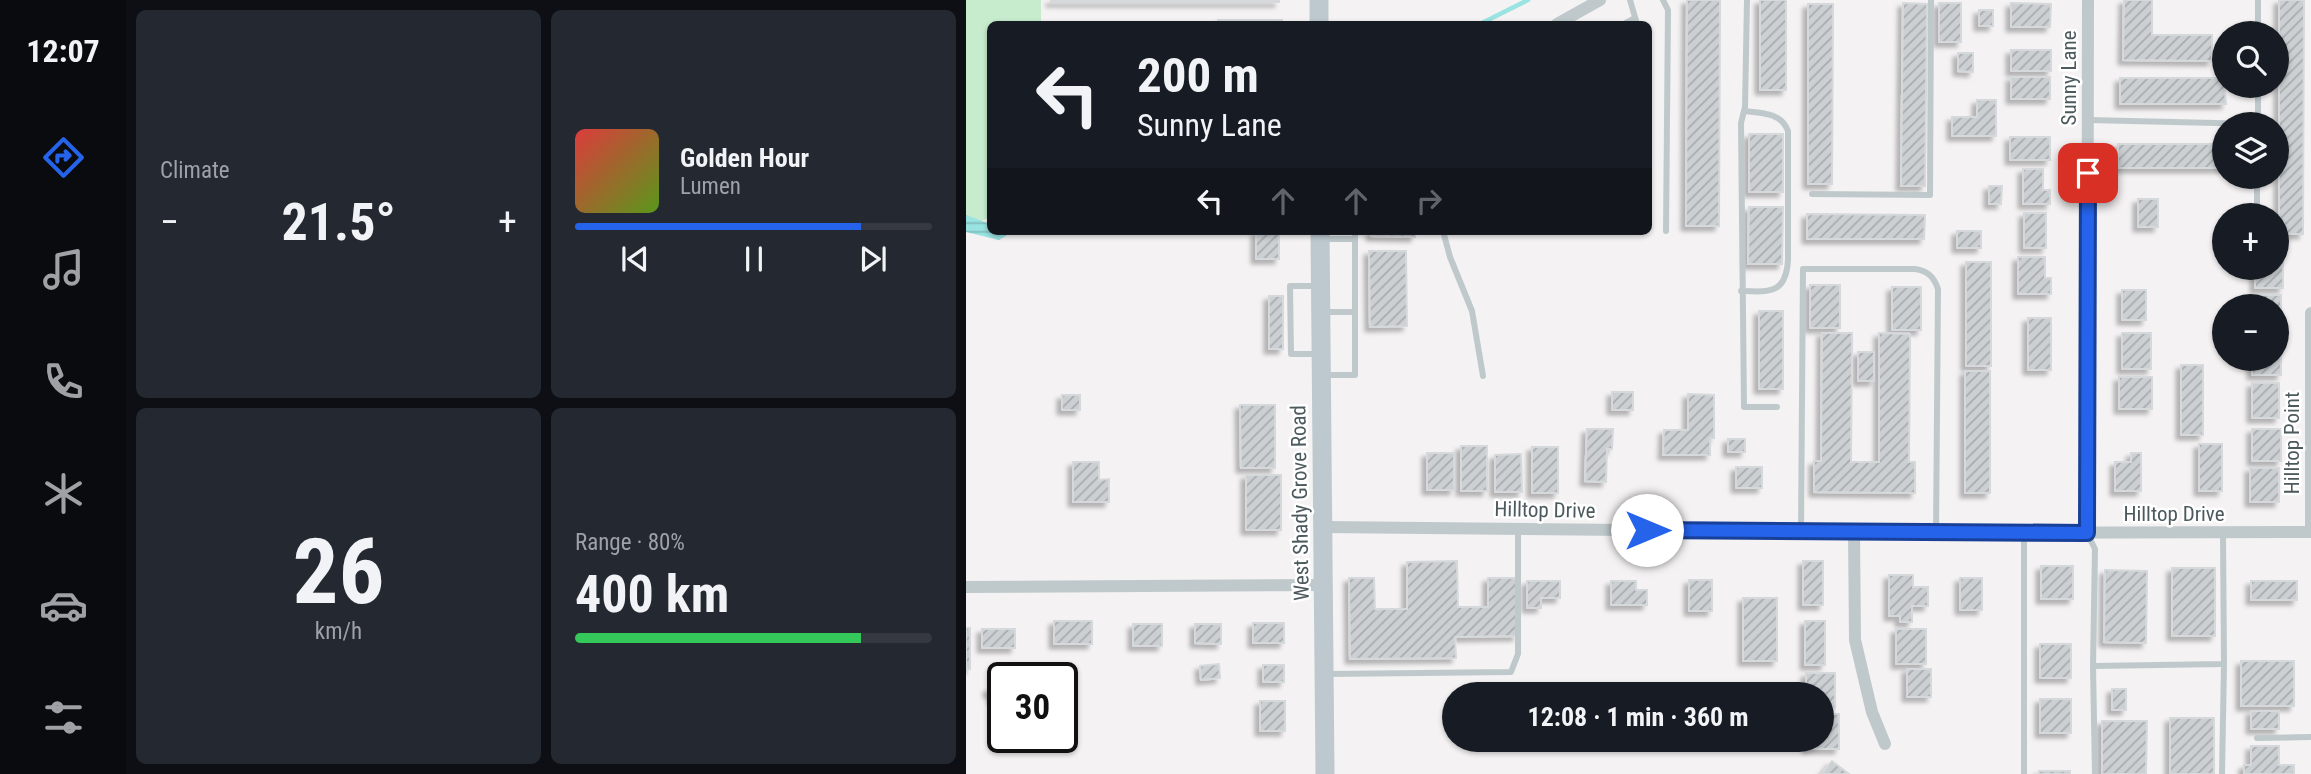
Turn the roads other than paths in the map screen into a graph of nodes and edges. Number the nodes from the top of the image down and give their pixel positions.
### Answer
1 (1319, 0) edge
2 (1600, 0) edge
3 (1630, 0) edge
4 (1663, 0) edge
5 (1747, 0) edge
6 (1931, 0) edge
7 (2088, 0) edge
8 (2258, 0) edge
9 (1319, 21) edge
10 (1562, 21) edge
11 (1636, 21) edge
12 (2258, 21) edge
13 (1744, 111) junction
14 (2088, 120) junction
15 (2212, 123) edge
16 (1812, 194) dead end
17 (1666, 231) dead end
18 (1320, 235) edge
19 (1355, 235) edge
20 (1444, 235) edge
21 (1321, 286) junction
22 (1741, 291) junction
23 (1322, 312) junction
24 (1355, 312) junction
25 (2311, 313) edge
26 (1322, 354) junction
27 (1322, 375) junction
28 (1483, 376) dead end
29 (1777, 407) dead end
30 (1324, 527) junction
31 (1518, 529) junction
32 (1801, 532) junction
33 (1854, 532) junction
34 (2311, 532) edge
35 (1936, 533) junction
36 (2024, 533) junction
37 (2087, 533) junction
38 (2223, 534) junction
39 (1324, 585) junction
40 (966, 587) edge
41 (2224, 664) junction
42 (2093, 666) junction
43 (1325, 674) junction
44 (2311, 737) edge
45 (2257, 738) dead end
46 (1885, 744) dead end
47 (1325, 774) edge
48 (2024, 774) edge
49 (2095, 774) edge
50 (2222, 774) edge

1 - 9 main road
2 - 10 street
3 - 11 lane
4 - 17 lane
5 - 13 lane
6 - 16 lane
7 - 14 street, Sunny Lane
8 - 12 lane
13 - 22 lane
13 - 22 lane
14 - 15 lane
14 - 37 street, Sunny Lane
18 - 19 lane
18 - 21 main road, West Shady Grove Road
19 - 24 lane
20 - 28 lane
21 - 23 main road, West Shady Grove Road
21 - 26 lane
22 - 29 lane
23 - 24 lane
23 - 26 main road, West Shady Grove Road
24 - 27 lane
25 - 34 street, Hilltop Point
26 - 27 main road, West Shady Grove Road
27 - 30 main road, West Shady Grove Road
30 - 31 street, Hilltop Drive
30 - 39 main road, West Shady Grove Road
31 - 32 street, Hilltop Drive
31 - 43 lane
32 - 33 street, Hilltop Drive
32 - 35 lane
33 - 35 street, Hilltop Drive
33 - 46 street
34 - 38 street, Hilltop Drive
35 - 36 street, Hilltop Drive
36 - 37 street, Hilltop Drive
36 - 48 lane
37 - 38 street, Hilltop Drive
37 - 42 lane
38 - 41 lane
39 - 40 street
39 - 43 main road, West Shady Grove Road
41 - 42 lane
41 - 50 lane
42 - 49 lane
43 - 47 main road, West Shady Grove Road
44 - 45 lane

